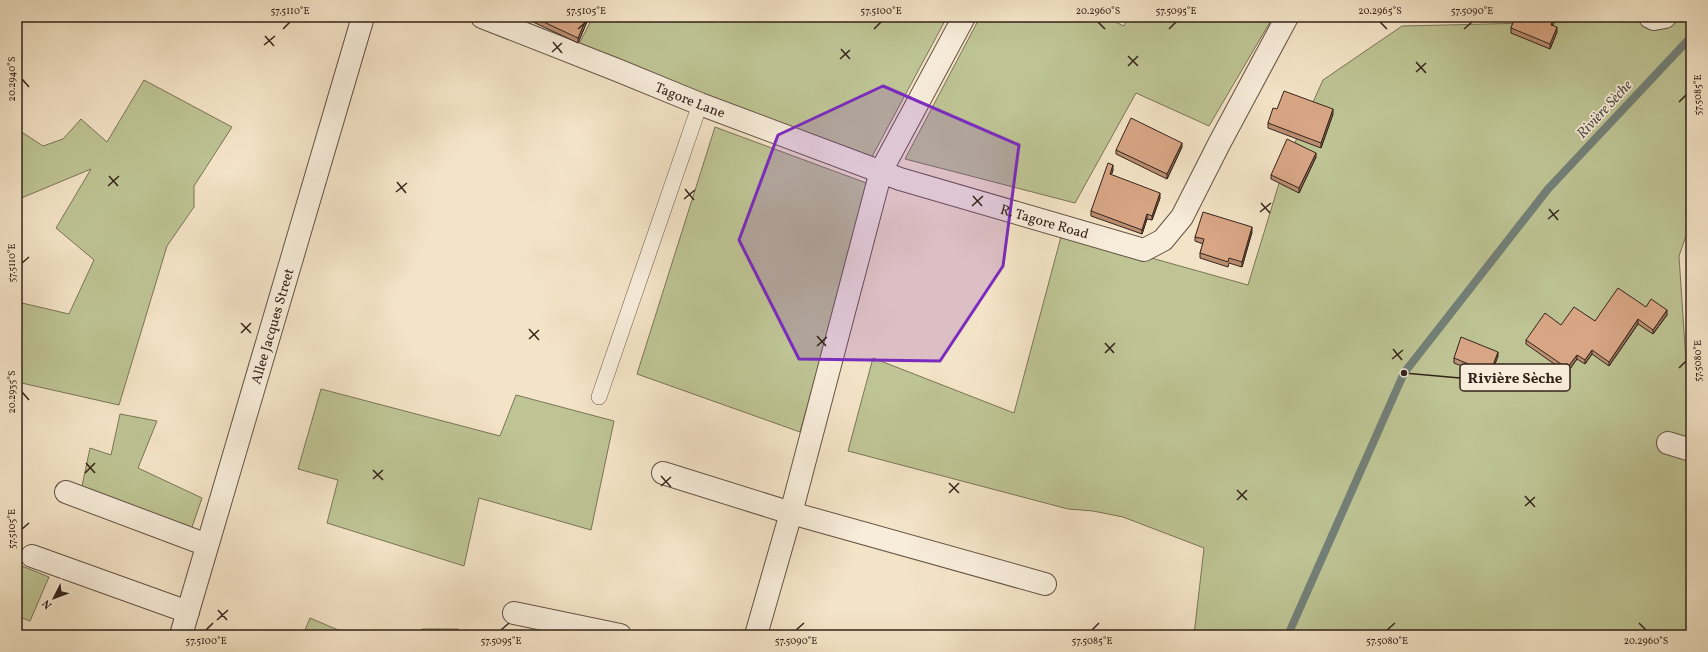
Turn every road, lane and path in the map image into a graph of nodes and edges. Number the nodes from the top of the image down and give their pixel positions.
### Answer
1 (363, 17) edge
2 (964, 17) edge
3 (1287, 17) edge
4 (1650, 17) edge
5 (1665, 17) edge
6 (495, 19) edge
7 (700, 104) junction
8 (890, 175) junction
9 (600, 397) dead end
10 (1668, 443) dead end
11 (1691, 450) edge
12 (663, 473) dead end
13 (66, 492) dead end
14 (791, 512) junction
15 (207, 545) junction
16 (32, 556) dead end
17 (1045, 584) dead end
18 (188, 612) junction
19 (514, 613) dead end
20 (181, 635) edge
21 (620, 635) edge
22 (756, 635) edge

1 - 15 street, Allee Jacques Street
2 - 8 street
3 - 8 street, R. Tagore Road
4 - 5 street
6 - 7 street, Tagore Lane
7 - 8 street, Tagore Lane
7 - 9 lane
8 - 14 street
10 - 11 street
12 - 14 street
13 - 15 street
14 - 17 street
14 - 22 street
15 - 18 street, Allee Jacques Street
16 - 18 street
18 - 20 street, Allee Jacques Street
19 - 21 street

